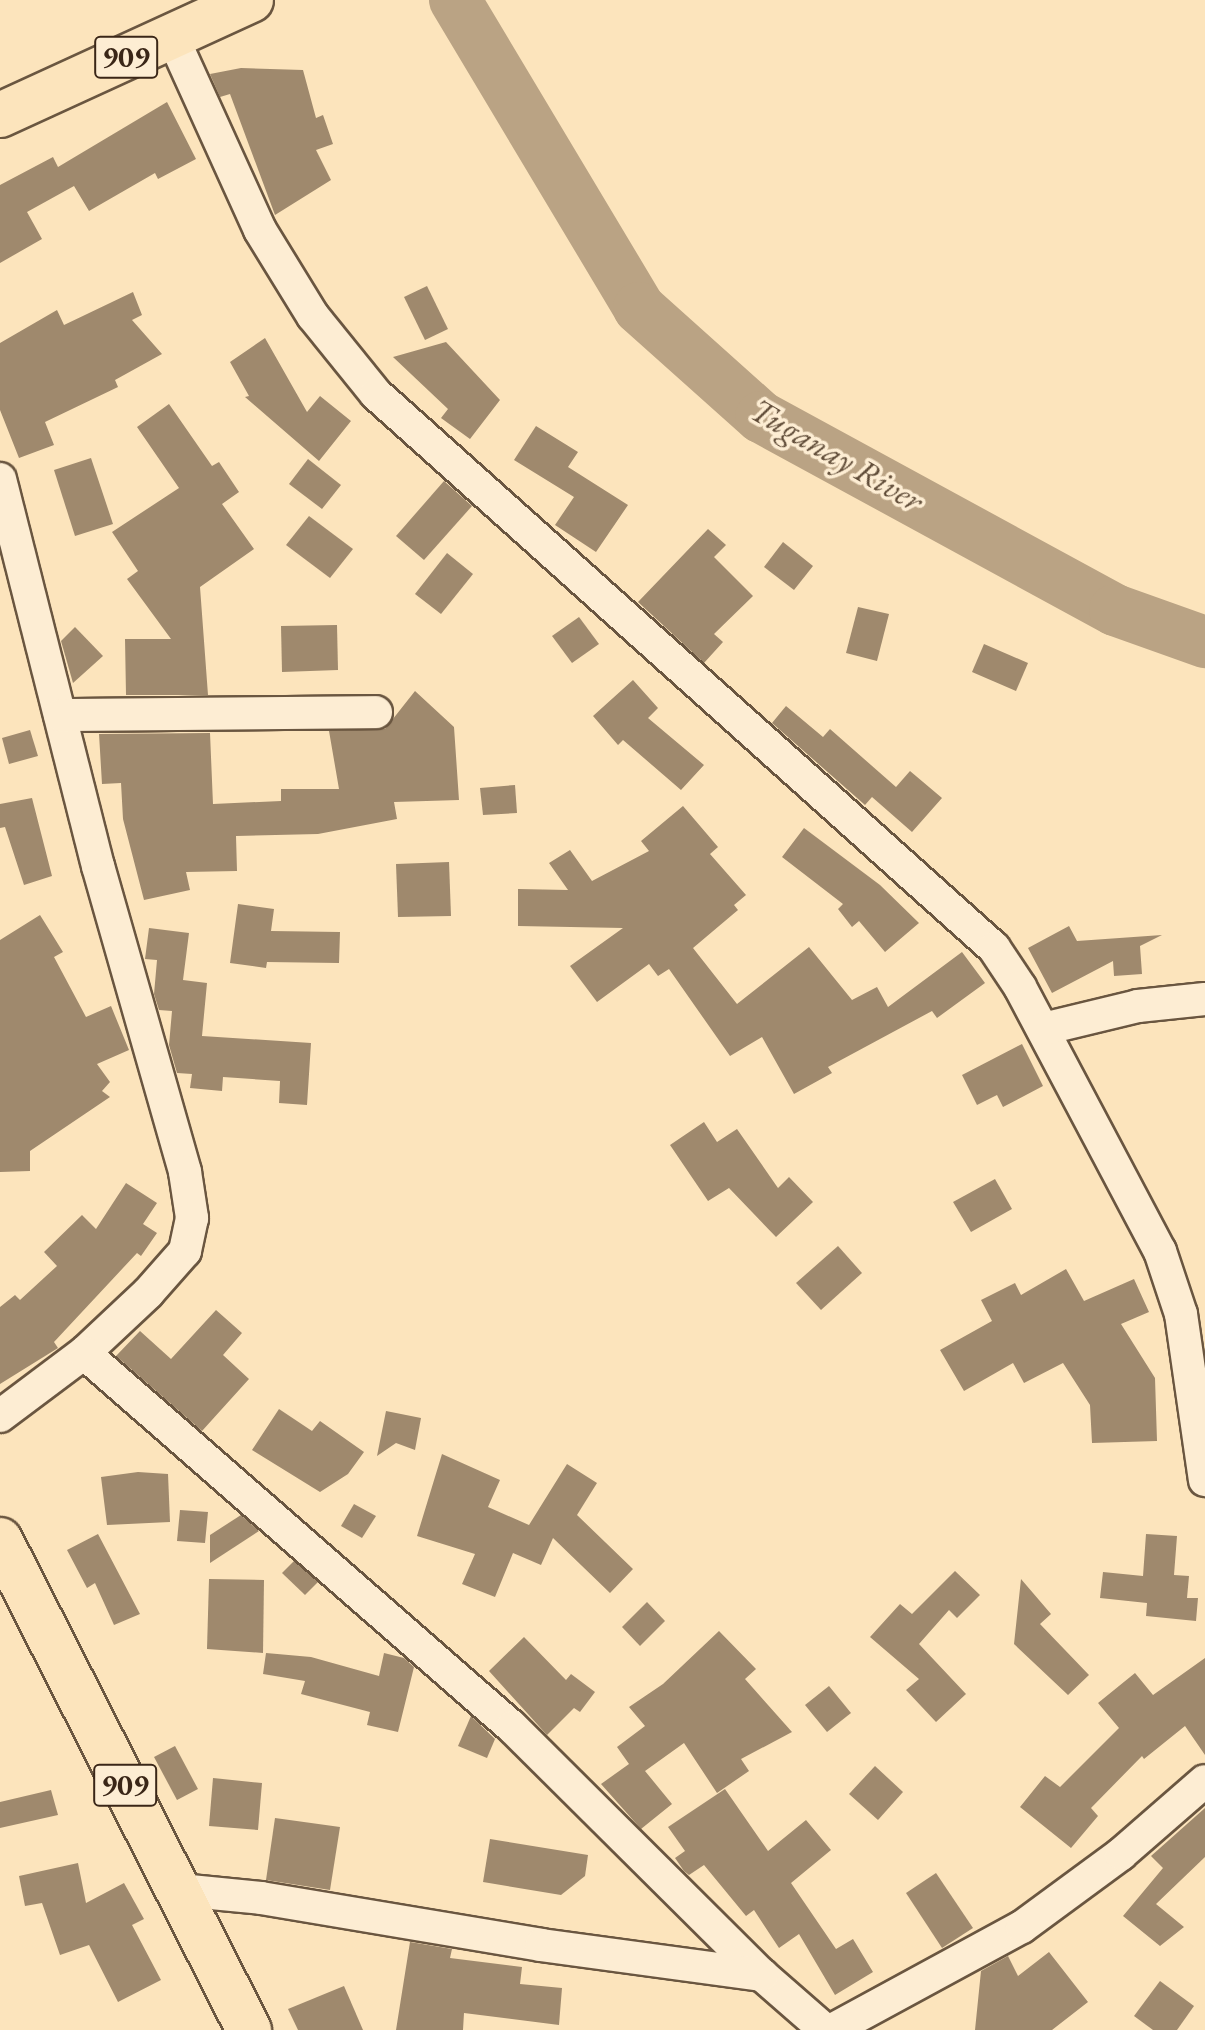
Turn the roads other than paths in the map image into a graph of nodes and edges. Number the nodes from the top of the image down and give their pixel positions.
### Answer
1 (251, 0) edge
2 (172, 36) junction
3 (0, 115) edge
4 (0, 479) edge
5 (376, 712) dead end
6 (60, 715) junction
7 (1205, 999) edge
8 (1043, 1029) junction
9 (84, 1353) junction
10 (0, 1416) edge
11 (1205, 1480) edge
12 (0, 1540) edge
13 (1205, 1781) edge
14 (180, 1890) junction
15 (762, 1975) junction
16 (249, 2030) edge
17 (825, 2030) edge
18 (832, 2030) edge

1 - 2 main road, 909
2 - 3 main road, 909
2 - 8 street
4 - 6 street
5 - 6 street
6 - 9 street
7 - 8 street
8 - 11 street
9 - 10 street
9 - 15 street
12 - 14 main road, 909
13 - 18 street
14 - 15 street
14 - 16 main road, 909
15 - 17 street

